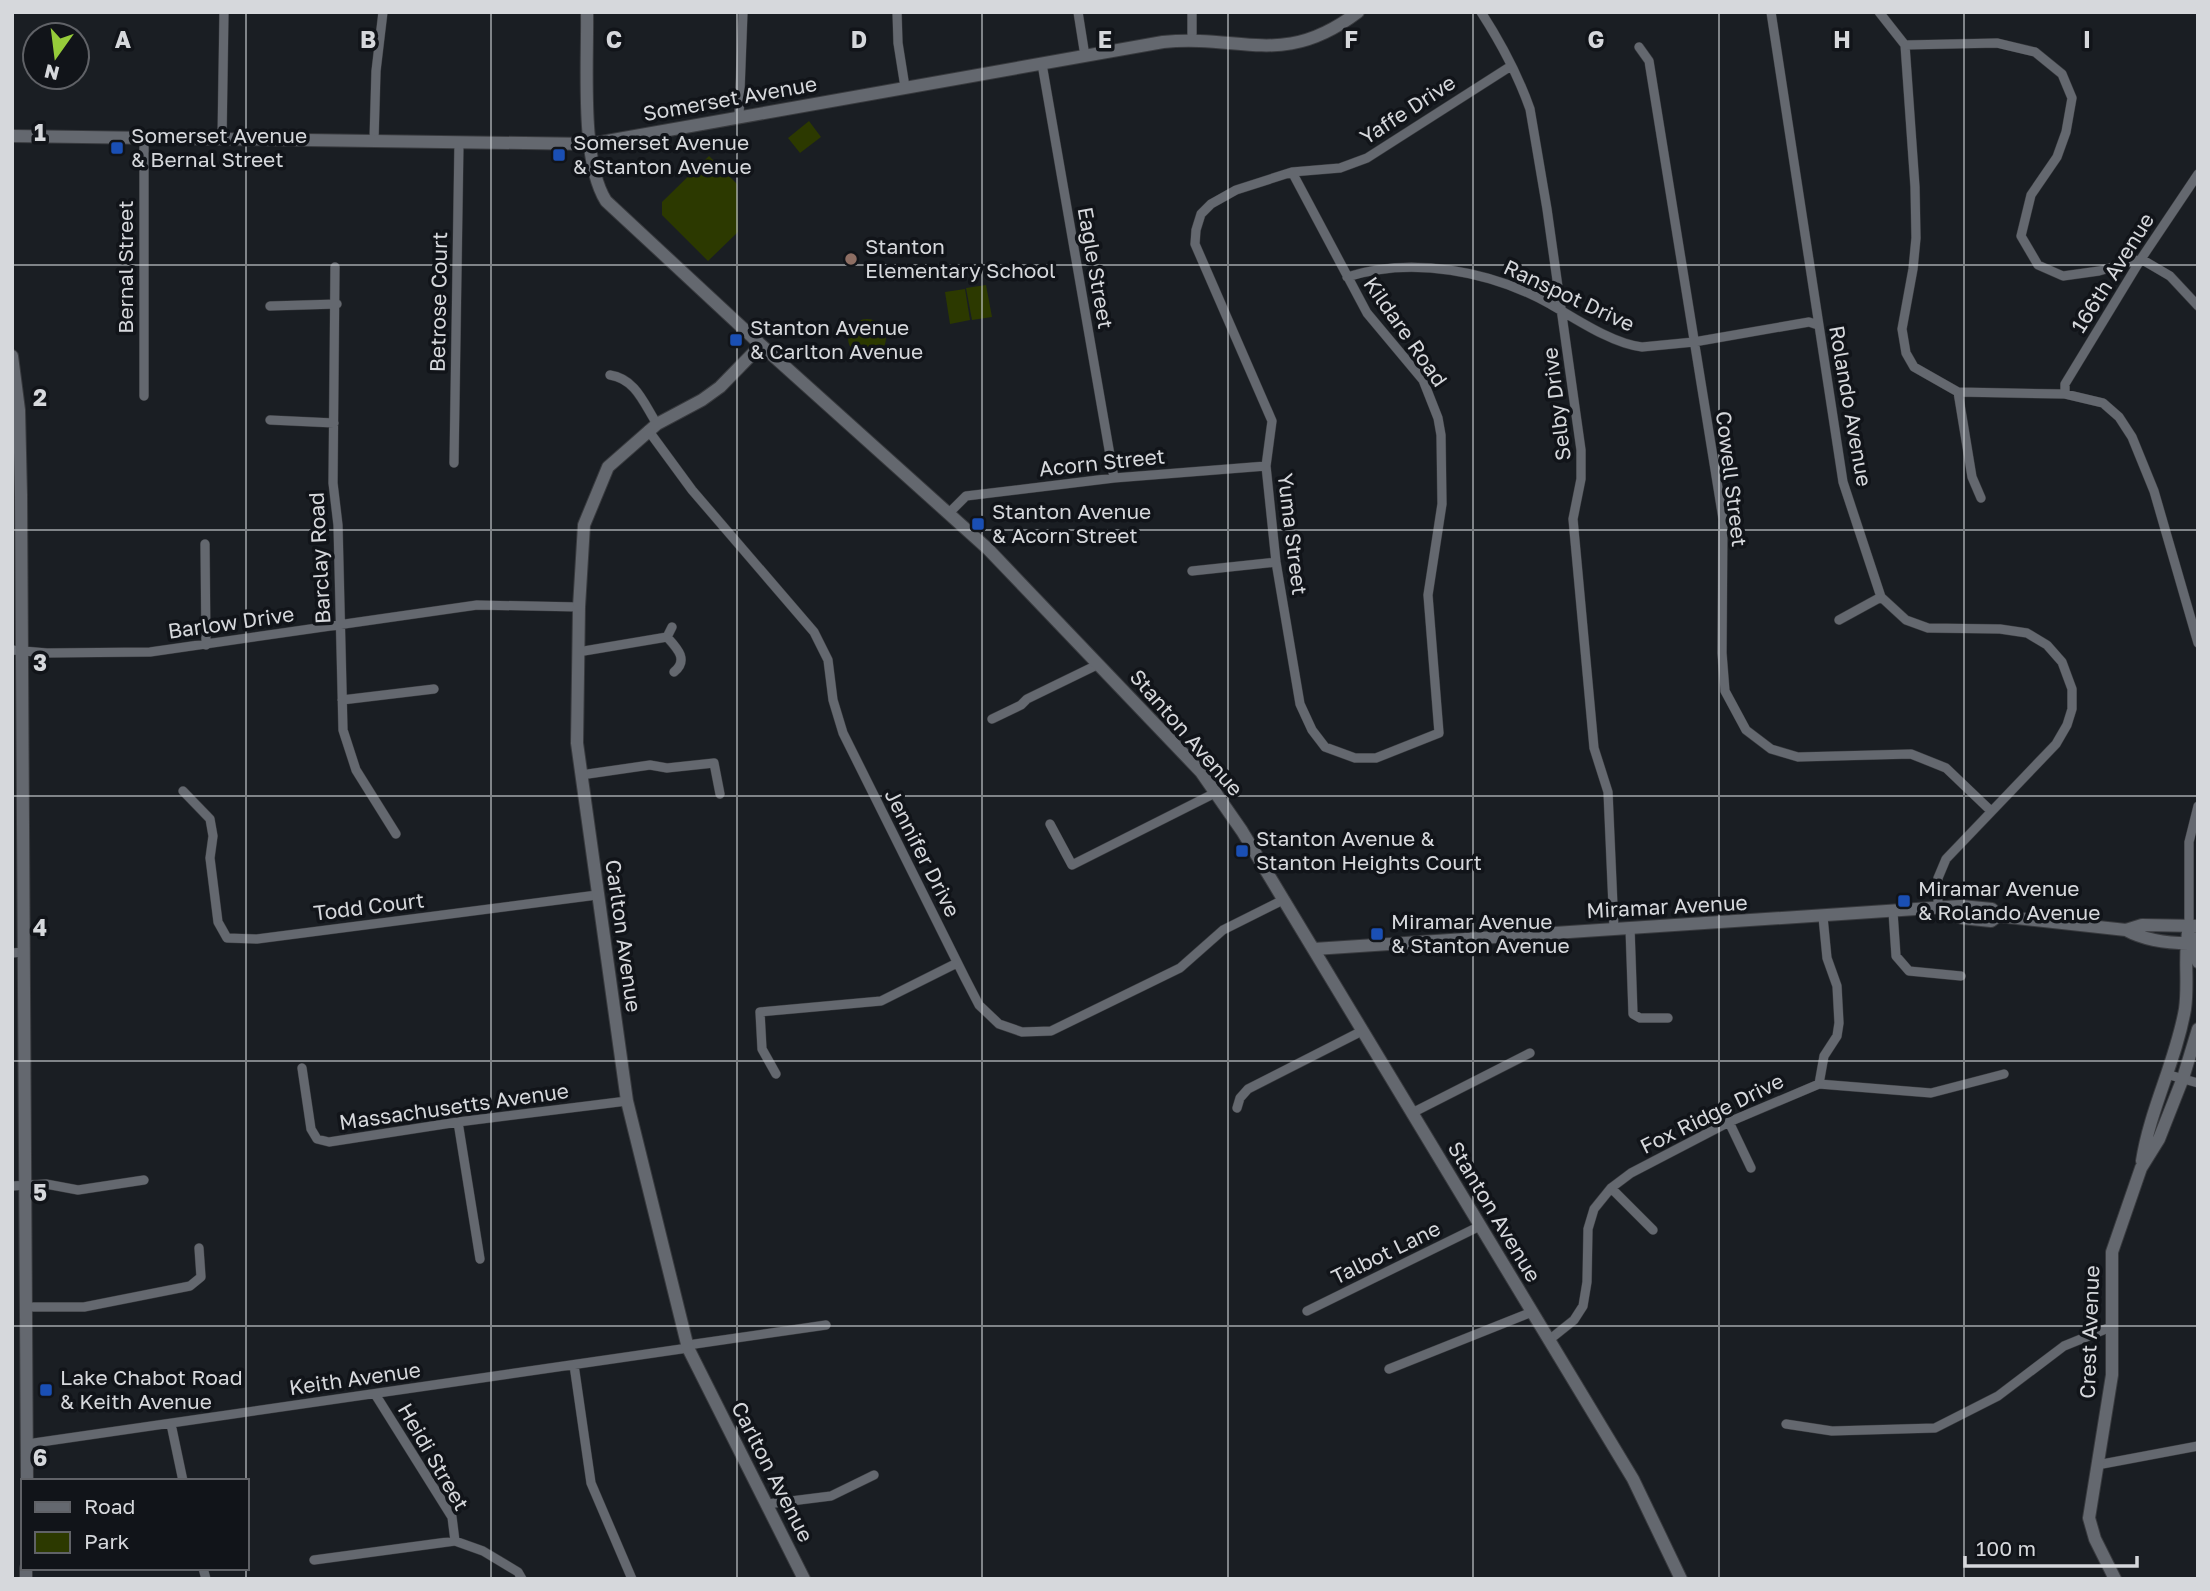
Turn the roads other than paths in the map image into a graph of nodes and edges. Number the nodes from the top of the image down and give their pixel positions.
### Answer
1 (224, 12) edge
2 (383, 12) edge
3 (587, 12) edge
4 (743, 12) edge
5 (897, 12) edge
6 (1078, 12) edge
7 (1192, 12) edge
8 (1358, 12) edge
9 (1481, 12) edge
10 (1771, 12) edge
11 (1879, 12) edge
12 (1192, 41) junction
13 (1905, 45) junction
14 (1639, 47) dead end
15 (1084, 56) junction
16 (1042, 64) junction
17 (1511, 65) junction
18 (905, 88) junction
19 (739, 117) junction
20 (12, 136) edge
21 (144, 138) junction
22 (222, 139) junction
23 (374, 141) junction
24 (459, 142) junction
25 (590, 144) junction
26 (1292, 172) junction
27 (2198, 174) edge
28 (1236, 190) joint
29 (2141, 259) junction
30 (335, 267) dead end
31 (1347, 277) junction
32 (337, 304) junction
33 (270, 306) dead end
34 (2198, 306) edge
35 (1563, 311) junction
36 (1818, 325) junction
37 (1693, 342) junction
38 (761, 345) junction
39 (12, 356) edge
40 (610, 375) dead end
41 (1958, 392) junction
42 (2065, 394) junction
43 (144, 396) dead end
44 (270, 420) dead end
45 (334, 423) junction
46 (652, 427) junction
47 (454, 463) dead end
48 (1266, 466) junction
49 (1114, 478) junction
50 (17, 495) edge
51 (1981, 498) dead end
52 (949, 513) junction
53 (205, 544) dead end
54 (1276, 562) junction
55 (1192, 570) dead end
56 (1881, 597) junction
57 (579, 607) junction
58 (1839, 620) dead end
59 (341, 626) junction
60 (672, 627) dead end
61 (667, 637) junction
62 (2198, 643) edge
63 (206, 645) junction
64 (17, 651) edge
65 (578, 652) junction
66 (1099, 664) junction
67 (674, 672) dead end
68 (434, 689) dead end
69 (342, 700) junction
70 (992, 719) dead end
71 (1439, 733) joint
72 (581, 775) junction
73 (183, 791) dead end
74 (1217, 792) junction
75 (720, 794) dead end
76 (2198, 806) edge
77 (1990, 811) junction
78 (1050, 824) dead end
79 (396, 834) dead end
80 (597, 895) junction
81 (1283, 900) junction
82 (1938, 909) junction
83 (1893, 912) junction
84 (1823, 917) junction
85 (2193, 926) edge
86 (1630, 928) junction
87 (1614, 929) junction
88 (2126, 930) junction
89 (2193, 943) edge
90 (1314, 949) junction
91 (18, 952) edge
92 (2198, 962) edge
93 (957, 963) junction
94 (1961, 976) dead end
95 (1668, 1018) dead end
96 (2198, 1029) edge
97 (1362, 1031) junction
98 (1530, 1053) dead end
99 (302, 1068) dead end
100 (776, 1074) dead end
101 (2004, 1074) dead end
102 (2166, 1074) junction
103 (2183, 1078) junction
104 (2198, 1083) edge
105 (1819, 1084) junction
106 (627, 1101) junction
107 (1237, 1108) dead end
108 (1412, 1113) junction
109 (458, 1122) junction
110 (1729, 1122) junction
111 (1751, 1168) dead end
112 (2141, 1168) junction
113 (144, 1180) dead end
114 (12, 1186) edge
115 (26, 1186) junction
116 (1611, 1188) junction
117 (1480, 1226) junction
118 (1654, 1230) dead end
119 (199, 1248) dead end
120 (480, 1259) dead end
121 (27, 1307) junction
122 (1307, 1311) dead end
123 (1532, 1312) junction
124 (826, 1325) dead end
125 (2113, 1326) junction
126 (1549, 1340) junction
127 (688, 1347) junction
128 (574, 1365) junction
129 (1389, 1369) dead end
130 (375, 1394) junction
131 (171, 1424) junction
132 (1786, 1424) dead end
133 (27, 1444) junction
134 (2198, 1446) edge
135 (2097, 1465) junction
136 (874, 1475) dead end
137 (27, 1479) edge
138 (183, 1479) edge
139 (767, 1504) junction
140 (455, 1541) junction
141 (314, 1560) dead end
142 (522, 1579) edge
143 (632, 1579) edge
144 (804, 1579) edge
145 (1681, 1579) edge
146 (2115, 1579) edge

1 - 22 street
2 - 23 street
3 - 25 street, Stanton Avenue
4 - 19 street
5 - 18 street
6 - 15 street
7 - 12 street
8 - 12 street, Somerset Avenue
9 - 17 street, Selby Drive
10 - 36 street, Rolando Avenue
11 - 13 street
12 - 15 street, Somerset Avenue
13 - 29 street
13 - 41 street
14 - 37 street, Cowell Street
15 - 16 street, Somerset Avenue
16 - 18 street, Somerset Avenue
16 - 49 street, Eagle Street
17 - 26 street, Yaffe Drive
17 - 35 street, Selby Drive
18 - 19 street, Somerset Avenue
19 - 25 street, Somerset Avenue
20 - 21 street, Somerset Avenue
21 - 22 street, Somerset Avenue
21 - 43 street, Bernal Street
22 - 23 street, Somerset Avenue
23 - 24 street, Somerset Avenue
24 - 25 street, Somerset Avenue
24 - 47 street, Betrose Court
25 - 38 street, Stanton Avenue
26 - 28 street, Yaffe Drive
26 - 31 street, Kildare Road
27 - 29 street, 166th Avenue
28 - 48 street, Yuma Street
29 - 34 street
29 - 42 street, 166th Avenue
30 - 32 street, Barclay Road
31 - 35 street, Ranspot Drive
31 - 71 street, Kildare Road
32 - 33 street
32 - 45 street, Barclay Road
35 - 37 street, Ranspot Drive
35 - 87 street, Selby Drive
36 - 37 street, Ranspot Drive
36 - 56 street, Rolando Avenue
37 - 77 street, Cowell Street
38 - 46 street, Carlton Avenue
38 - 52 street, Stanton Avenue
39 - 50 street
40 - 46 street, Jennifer Drive
41 - 42 street
41 - 51 street
42 - 62 street
44 - 45 street
45 - 59 street, Barclay Road
46 - 57 street, Carlton Avenue
46 - 93 street, Jennifer Drive
48 - 49 street, Acorn Street
48 - 54 street, Yuma Street
49 - 52 street, Acorn Street
50 - 64 street
52 - 66 street, Stanton Avenue
53 - 63 street
54 - 55 street
54 - 71 street, Yuma Street
56 - 58 street
56 - 77 street, Rolando Avenue
57 - 59 street, Barlow Drive
57 - 65 street, Carlton Avenue
59 - 63 street, Barlow Drive
59 - 69 street, Barclay Road
60 - 61 street
61 - 65 street
61 - 67 street
63 - 64 street, Barlow Drive
64 - 91 street
65 - 72 street, Carlton Avenue
66 - 70 street
66 - 74 street, Stanton Avenue
68 - 69 street
69 - 79 street, Barclay Road
72 - 75 street
72 - 80 street, Carlton Avenue
73 - 80 street, Todd Court
74 - 78 street
74 - 81 street, Stanton Avenue
76 - 85 street
77 - 82 street, Rolando Avenue
80 - 106 street, Carlton Avenue
81 - 90 street, Stanton Avenue
81 - 93 street, Jennifer Drive
82 - 83 street, Miramar Avenue
82 - 88 street, Miramar Avenue
83 - 84 street, Miramar Avenue
83 - 94 street
84 - 86 street, Miramar Avenue
84 - 105 street
85 - 88 street, Miramar Avenue
85 - 89 street, Crest Avenue
86 - 87 street, Miramar Avenue
86 - 95 street
87 - 90 street, Miramar Avenue
88 - 89 street, Miramar Avenue
89 - 92 street, Crest Avenue
89 - 102 street, Crest Avenue
90 - 97 street, Stanton Avenue
91 - 115 street
93 - 100 street
96 - 103 street, Crest Avenue
97 - 107 street
97 - 108 street, Stanton Avenue
98 - 108 street
99 - 109 street, Massachusetts Avenue
101 - 105 street, Fox Ridge Drive
102 - 103 street
102 - 112 street, Crest Avenue
103 - 104 street
103 - 112 street, Crest Avenue
105 - 110 street, Fox Ridge Drive
106 - 109 street, Massachusetts Avenue
106 - 127 street, Carlton Avenue
108 - 117 street, Stanton Avenue
109 - 120 street
110 - 111 street
110 - 116 street, Fox Ridge Drive
112 - 125 street, Crest Avenue
113 - 115 street
114 - 115 street
115 - 121 street
116 - 118 street
116 - 126 street, Fox Ridge Drive
117 - 122 street, Talbot Lane
117 - 123 street, Stanton Avenue
119 - 121 street
121 - 133 street
123 - 126 street, Stanton Avenue
123 - 129 street
124 - 127 street, Keith Avenue
125 - 132 street
125 - 135 street, Crest Avenue
126 - 145 street, Stanton Avenue
127 - 128 street, Keith Avenue
127 - 139 street, Carlton Avenue
128 - 130 street, Keith Avenue
128 - 143 street
130 - 131 street, Keith Avenue
130 - 140 street, Heidi Street
131 - 133 street, Keith Avenue
131 - 138 street
133 - 137 street
134 - 135 street
135 - 146 street, Crest Avenue
136 - 139 street
139 - 144 street, Carlton Avenue
140 - 141 street
140 - 142 street

